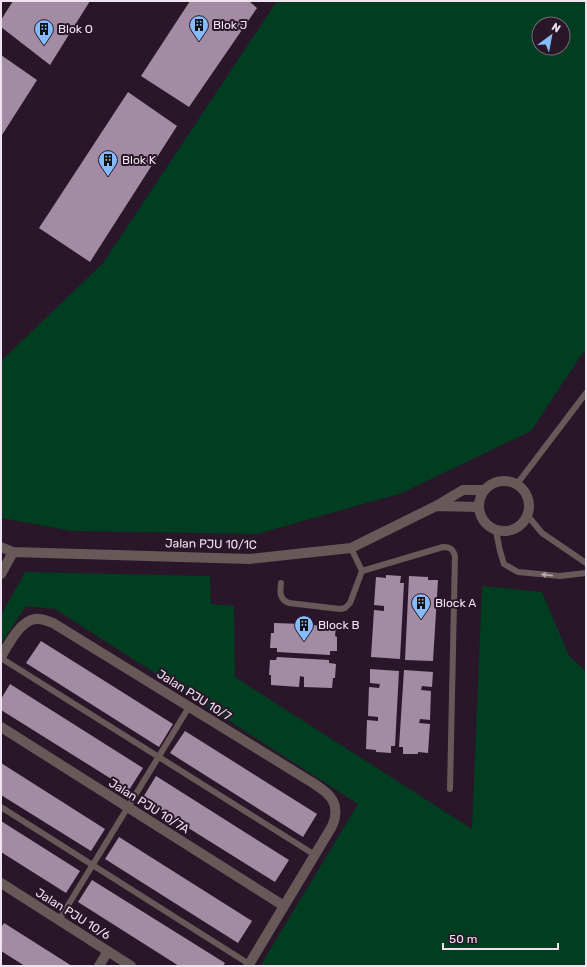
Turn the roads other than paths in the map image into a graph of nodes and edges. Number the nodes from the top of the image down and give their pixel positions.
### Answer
1 (586, 393) edge
2 (517, 484) junction
3 (483, 490) junction
4 (436, 506) junction
5 (478, 507) junction
6 (528, 516) junction
7 (496, 530) junction
8 (1, 547) edge
9 (351, 548) junction
10 (13, 552) junction
11 (586, 562) edge
12 (362, 571) junction
13 (586, 573) edge
14 (1, 574) edge
15 (281, 583) dead end
16 (1, 657) edge
17 (189, 707) junction
18 (1, 727) edge
19 (159, 757) junction
20 (450, 789) dead end
21 (1, 807) edge
22 (128, 808) junction
23 (314, 855) junction
24 (93, 865) junction
25 (1, 883) edge
26 (284, 906) junction
27 (59, 920) junction
28 (108, 952) junction
29 (248, 965) edge
30 (99, 966) edge
31 (131, 966) edge

1 - 2 lane
2 - 3 street
2 - 6 street
3 - 4 street, Jalan PJU 10/1C
3 - 5 street
4 - 5 street, Jalan PJU 10/1C
4 - 9 street, Jalan PJU 10/1C
5 - 7 street
6 - 7 street
6 - 11 lane
13 -> 7 lane
8 - 10 street, Jalan PJU 10/1C
9 - 10 street, Jalan PJU 10/1C
9 - 12 lane
10 - 14 street
12 - 15 lane
12 - 20 lane
16 - 17 street, Jalan PJU 10/7
16 - 19 lane
17 - 19 lane
17 - 23 street, Jalan PJU 10/7
18 - 22 street, Jalan PJU 10/7A
19 - 22 lane
19 - 23 lane
21 - 24 lane
22 - 24 lane
22 - 26 street, Jalan PJU 10/7A
23 - 26 street
24 - 27 lane
24 - 29 lane
25 - 27 street, Jalan PJU 10/6
26 - 29 street
27 - 28 street, Jalan PJU 10/6
28 - 30 street
28 - 31 street, Jalan PJU 10/6

